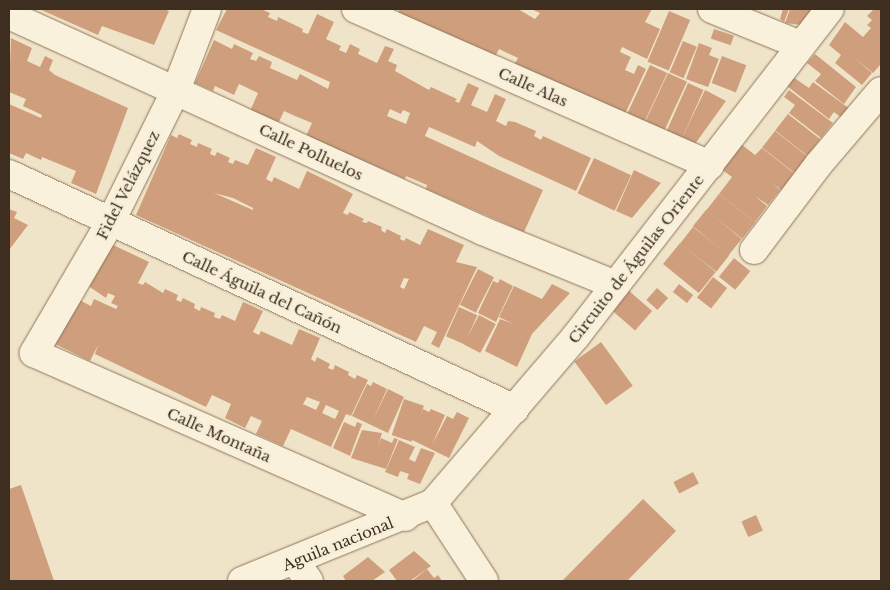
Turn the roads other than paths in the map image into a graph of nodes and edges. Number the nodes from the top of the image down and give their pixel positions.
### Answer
1 (207, 9) edge
2 (356, 9) edge
3 (712, 9) edge
4 (830, 9) edge
5 (9, 15) edge
6 (800, 45) junction
7 (176, 90) junction
8 (881, 91) edge
9 (710, 165) junction
10 (9, 174) edge
11 (111, 221) junction
12 (754, 250) dead end
13 (615, 285) junction
14 (34, 353) joint
15 (515, 409) junction
16 (433, 503) junction
17 (405, 517) junction
18 (302, 571) edge
19 (242, 581) edge
20 (484, 581) edge

1 - 7 street, Fidel Velázquez
2 - 9 street, Calle Alas
3 - 6 street
4 - 6 street, Circuito de Águilas Oriente
5 - 7 street, Calle Polluelos
6 - 9 street, Circuito de Águilas Oriente
7 - 11 street, Fidel Velázquez
7 - 13 street, Calle Polluelos
8 - 12 street
9 - 13 street, Circuito de Águilas Oriente
10 - 11 street, Calle Águila del Cañón
11 - 14 street, Fidel Velázquez
11 - 15 street, Calle Águila del Cañón
13 - 15 street, Circuito de Águilas Oriente
14 - 17 street, Calle Montaña
15 - 16 street, Circuito de Águilas Oriente
16 - 17 street, Aguila nacional
16 - 20 street
17 - 18 street, Aguila nacional
18 - 19 street, Aguila nacional

